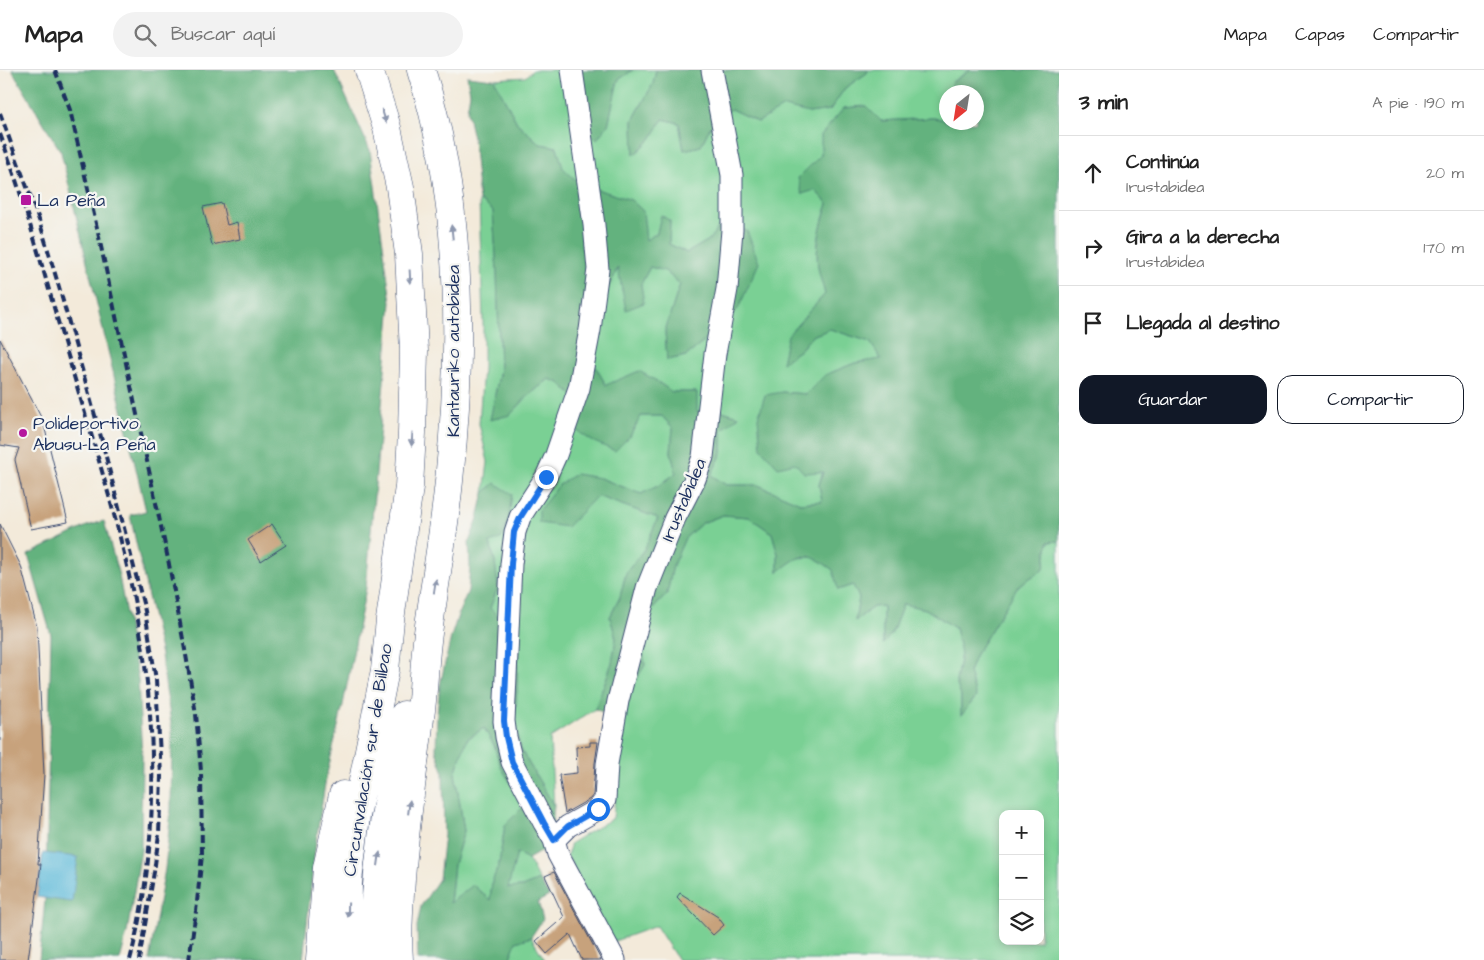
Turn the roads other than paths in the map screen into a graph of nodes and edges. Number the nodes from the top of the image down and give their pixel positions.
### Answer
1 (369, 70) edge
2 (421, 70) edge
3 (572, 70) edge
4 (712, 70) edge
5 (390, 620) junction
6 (428, 634) junction
7 (554, 840) junction
8 (320, 960) edge
9 (347, 960) edge
10 (374, 960) edge
11 (399, 960) edge
12 (615, 960) edge

1 -> 5 highway
6 -> 2 highway, Kantauriko autobidea
3 - 7 street
4 - 7 street, Irustabidea
5 - 8 highway
5 -> 9 highway, Circunvalación sur de Bilbao
10 -> 6 highway
11 -> 6 highway
7 - 12 street

